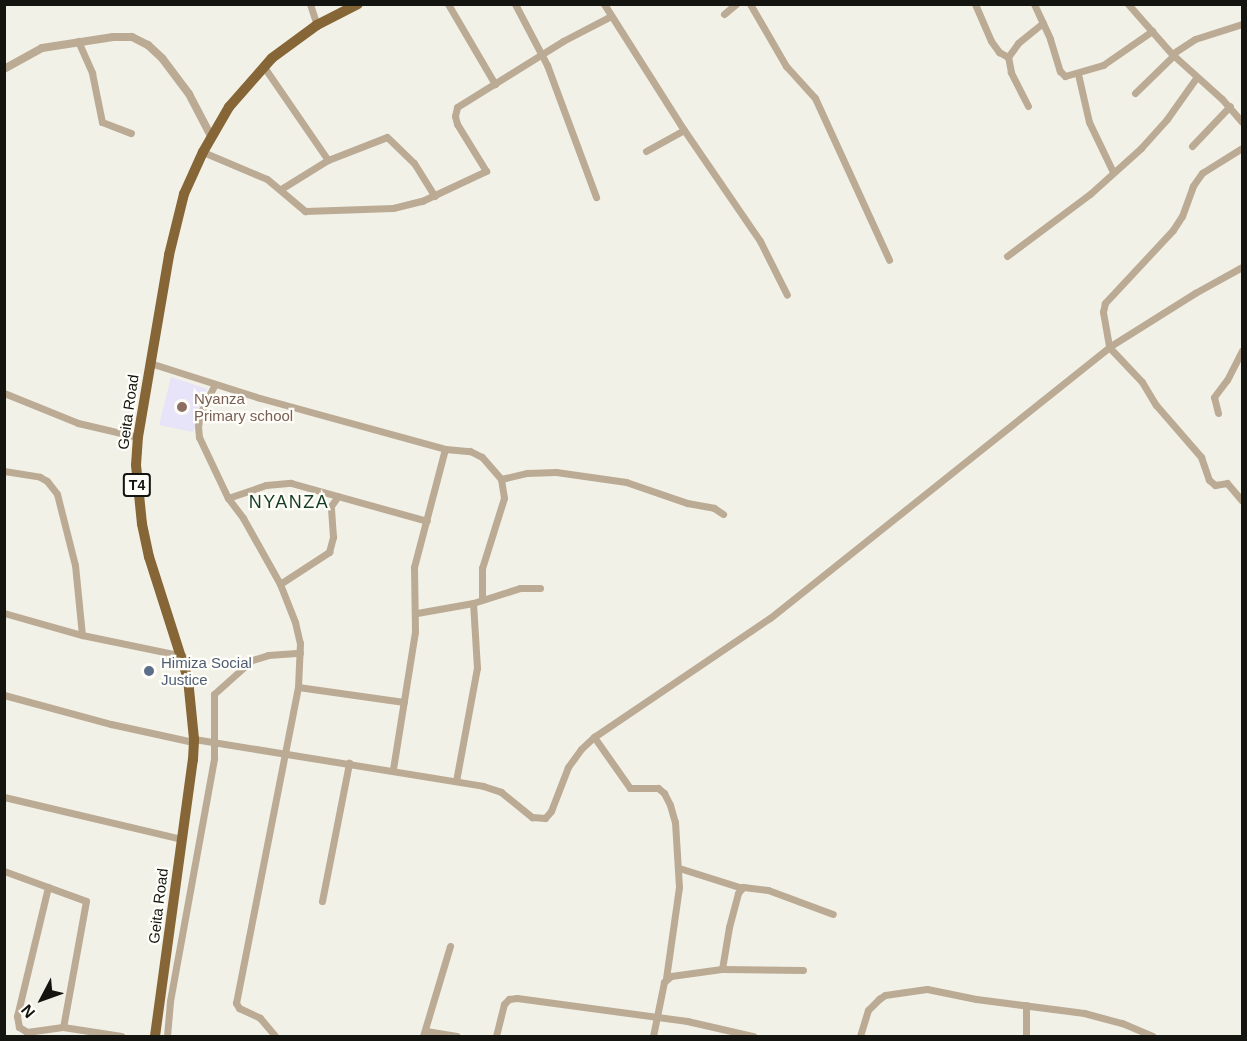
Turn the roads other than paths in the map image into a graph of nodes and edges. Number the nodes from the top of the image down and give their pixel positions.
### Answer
1 (310, 4) edge
2 (358, 4) edge
3 (448, 4) edge
4 (515, 4) edge
5 (604, 4) edge
6 (736, 4) edge
7 (750, 4) edge
8 (975, 4) edge
9 (1034, 4) edge
10 (1128, 4) edge
11 (724, 14) dead end
12 (611, 16) junction
13 (1042, 23) junction
14 (1242, 24) edge
15 (317, 25) junction
16 (1152, 31) junction
17 (78, 41) junction
18 (1173, 55) junction
19 (543, 56) junction
20 (1008, 57) junction
21 (264, 67) junction
22 (4, 69) edge
23 (1078, 75) junction
24 (1196, 78) junction
25 (495, 84) junction
26 (1135, 93) dead end
27 (1028, 106) dead end
28 (1230, 106) junction
29 (1242, 122) edge
30 (684, 130) junction
31 (131, 133) dead end
32 (211, 136) junction
33 (1192, 146) dead end
34 (1242, 148) edge
35 (646, 151) dead end
36 (203, 152) junction
37 (328, 160) junction
38 (1113, 172) junction
39 (281, 189) junction
40 (435, 196) junction
41 (596, 197) dead end
42 (1007, 256) dead end
43 (889, 260) dead end
44 (1242, 267) edge
45 (787, 295) dead end
46 (1106, 349) junction
47 (1242, 351) edge
48 (150, 363) junction
49 (214, 384) junction
50 (4, 393) edge
51 (1218, 413) dead end
52 (138, 437) junction
53 (446, 449) junction
54 (4, 471) edge
55 (501, 479) junction
56 (338, 496) junction
57 (228, 498) junction
58 (1242, 501) edge
59 (723, 514) dead end
60 (427, 521) junction
61 (279, 584) junction
62 (540, 588) dead end
63 (482, 598) junction
64 (473, 603) junction
65 (4, 613) edge
66 (417, 613) junction
67 (82, 635) junction
68 (300, 653) junction
69 (183, 656) junction
70 (298, 687) junction
71 (4, 695) edge
72 (404, 702) junction
73 (594, 737) junction
74 (194, 740) junction
75 (214, 742) junction
76 (286, 754) junction
77 (349, 763) junction
78 (393, 770) junction
79 (456, 781) junction
80 (4, 797) edge
81 (182, 839) junction
82 (679, 868) junction
83 (4, 871) edge
84 (48, 887) junction
85 (741, 888) junction
86 (322, 901) dead end
87 (833, 914) dead end
88 (450, 946) dead end
89 (722, 969) junction
90 (803, 970) dead end
91 (666, 978) junction
92 (1026, 1005) junction
93 (657, 1017) junction
94 (63, 1027) junction
95 (26, 1034) edge
96 (424, 1034) edge
97 (120, 1036) edge
98 (155, 1036) edge
99 (167, 1036) edge
100 (275, 1036) edge
101 (457, 1036) edge
102 (496, 1036) edge
103 (653, 1036) edge
104 (753, 1036) edge
105 (860, 1036) edge
106 (1026, 1036) edge
107 (1152, 1036) edge

1 - 15 street
2 - 15 highway, Geita Road / T4
3 - 25 street
4 - 19 street
5 - 12 street
6 - 11 street
7 - 43 street
8 - 20 street
9 - 13 street
10 - 16 street
12 - 19 street
12 - 30 street
13 - 20 street
13 - 23 street
14 - 18 street
15 - 21 highway, Geita Road / T4
16 - 18 street
16 - 23 street
17 - 22 street
17 - 31 street
17 - 32 street
18 - 24 street
18 - 26 street
19 - 25 street
19 - 41 street
20 - 27 street
21 - 32 highway, Geita Road / T4
21 - 37 street
23 - 38 street
24 - 28 street
24 - 38 street
25 - 40 street
28 - 29 street
28 - 33 street
30 - 35 street
30 - 45 street
32 - 36 highway, Geita Road / T4
34 - 46 street
36 - 39 street
36 - 48 highway, Geita Road / T4
37 - 39 street
37 - 40 street
38 - 42 street
39 - 40 street
44 - 46 street
46 - 58 street
46 - 73 street
47 - 51 street
48 - 49 street
48 - 52 highway, Geita Road / T4
49 - 53 street
49 - 57 street
50 - 52 street
52 - 69 highway, Geita Road / T4
53 - 55 street
53 - 60 street
54 - 67 street
55 - 59 street
55 - 63 street
56 - 57 street
56 - 60 street
56 - 61 street
57 - 61 street
60 - 66 street
61 - 68 street
62 - 63 street
63 - 64 street
64 - 66 street
64 - 79 street
65 - 67 street
66 - 72 street
67 - 69 street
68 - 70 street
68 - 75 street
69 - 74 highway, Geita Road / T4
70 - 72 street
70 - 76 street
71 - 74 street
72 - 78 street
73 - 79 street
73 - 82 street
74 - 75 street
74 - 81 highway, Geita Road / T4
75 - 76 street
75 - 99 street
76 - 77 street
76 - 100 street
77 - 78 street
77 - 86 street
78 - 79 street
80 - 81 street
81 - 98 highway, Geita Road / T4
82 - 85 street
82 - 91 street
83 - 84 street
84 - 94 street
84 - 95 street
85 - 87 street
85 - 89 street
88 - 96 street
89 - 90 street
89 - 91 street
91 - 93 street
92 - 105 street
92 - 106 street
92 - 107 street
93 - 102 street
93 - 103 street
93 - 104 street
94 - 95 street
94 - 97 street
96 - 101 street

